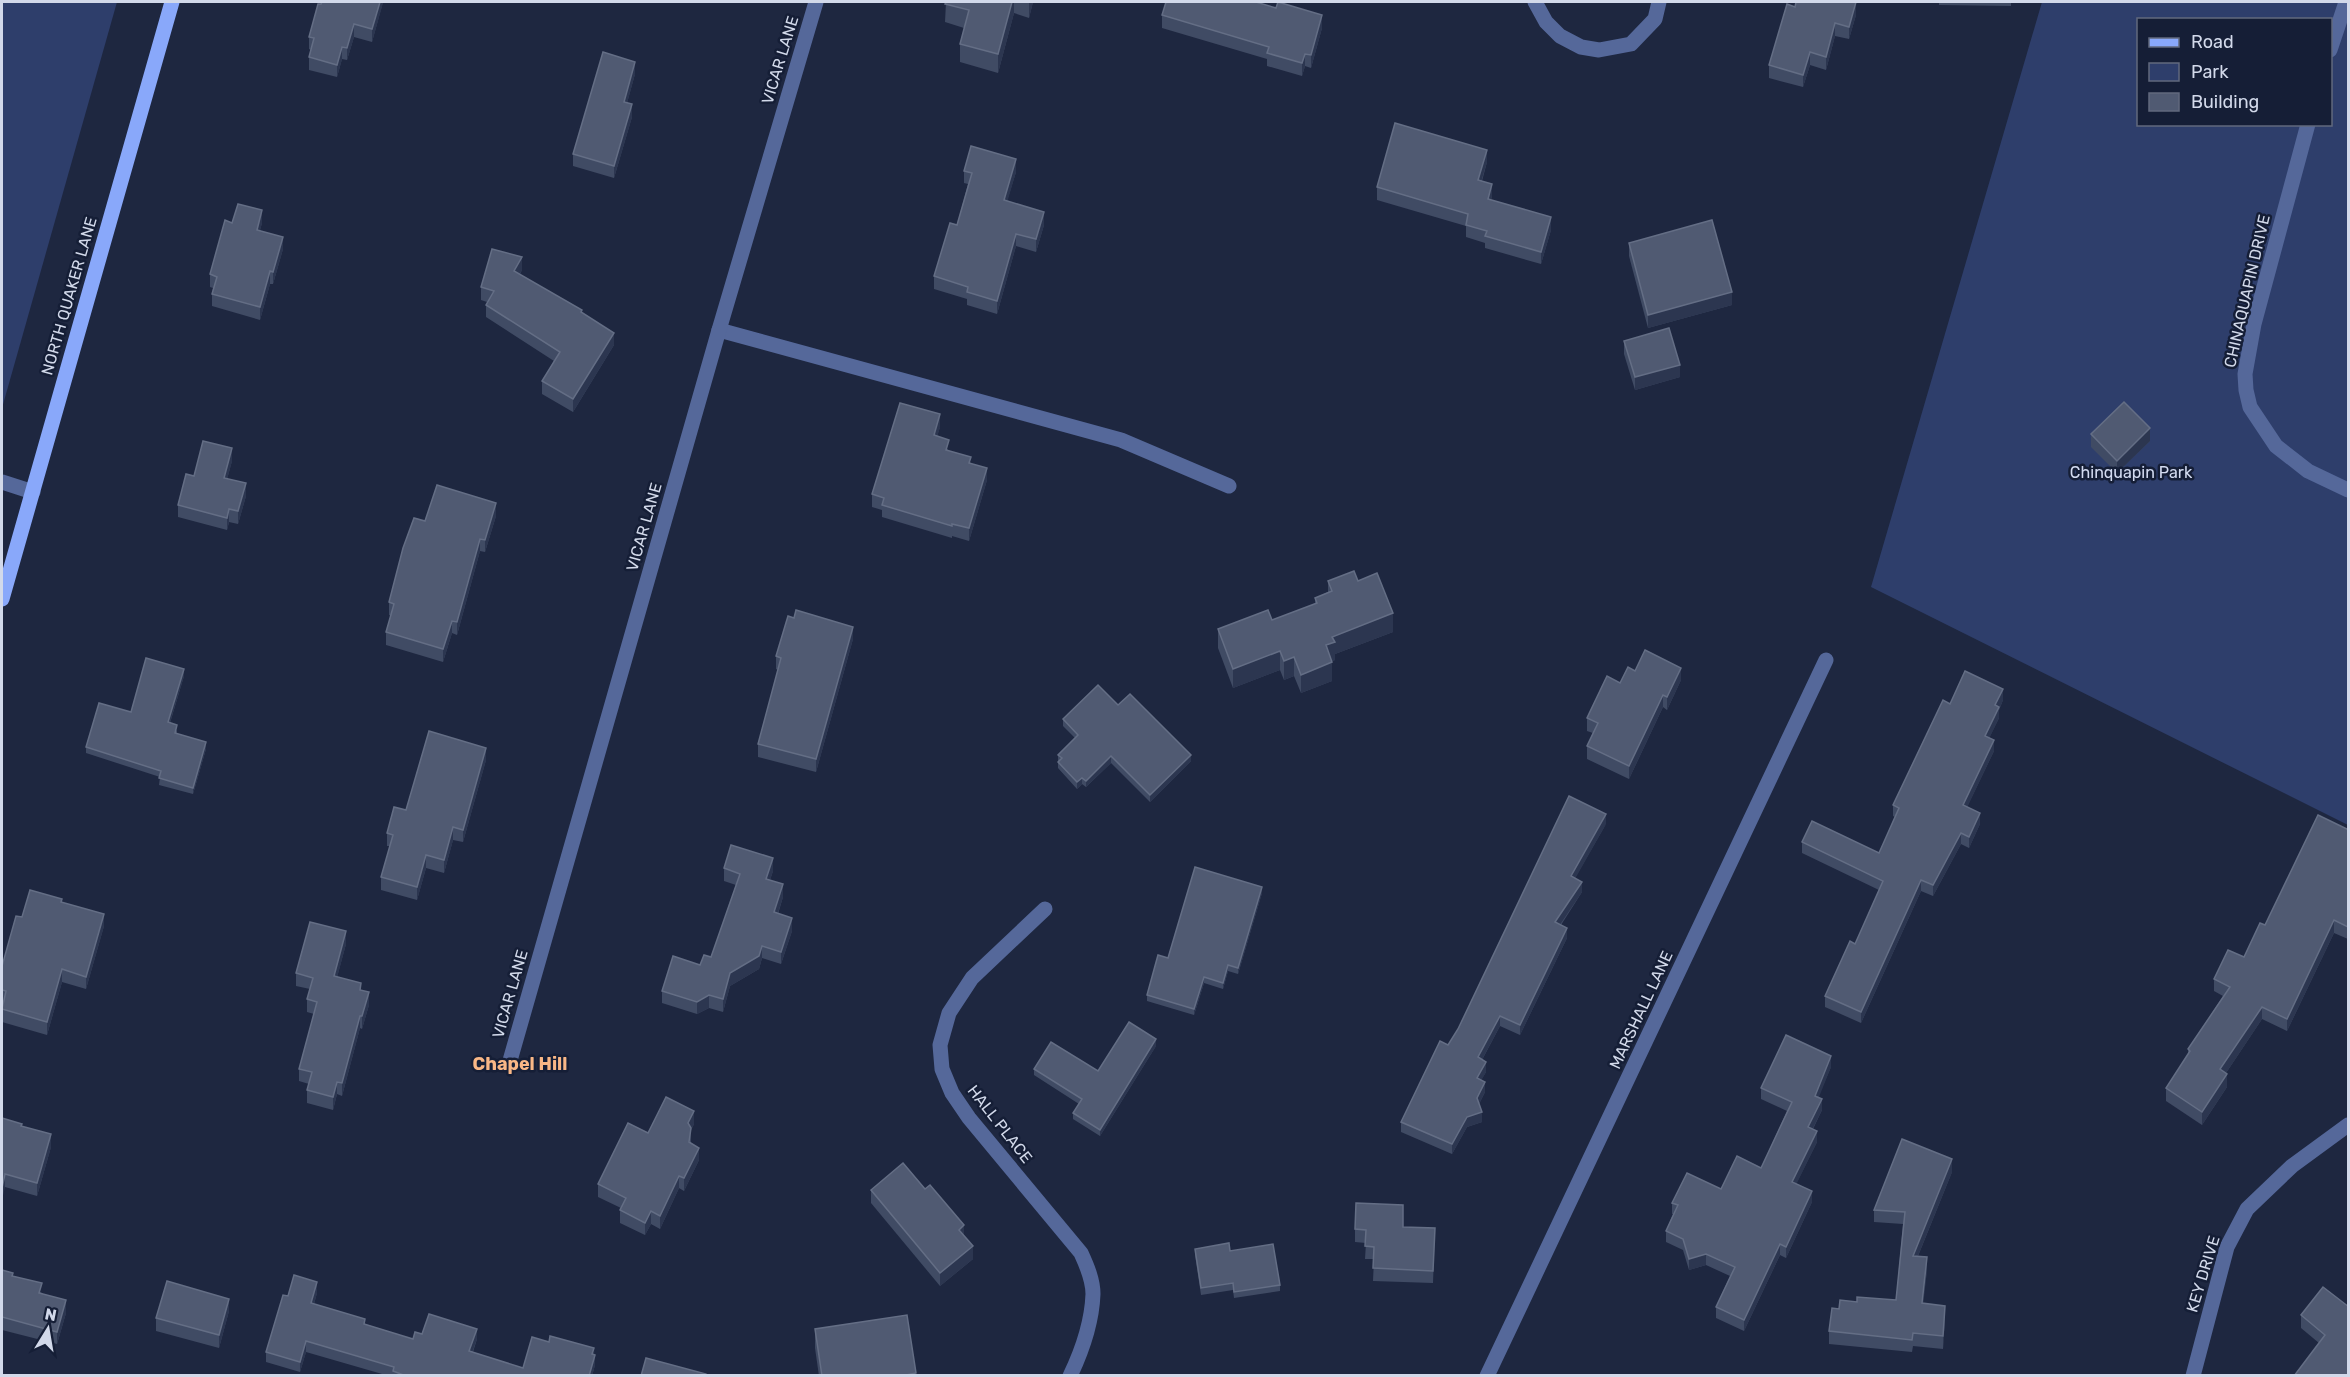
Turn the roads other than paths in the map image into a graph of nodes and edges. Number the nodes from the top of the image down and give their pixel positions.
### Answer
1 (172, 2) edge
2 (816, 2) edge
3 (1534, 2) edge
4 (1659, 2) edge
5 (2346, 2) edge
6 (2332, 47) edge
7 (2307, 126) edge
8 (719, 330) junction
9 (2, 482) edge
10 (1229, 486) dead end
11 (2349, 490) edge
12 (33, 492) junction
13 (2, 599) edge
14 (1826, 660) dead end
15 (1045, 909) dead end
16 (509, 1064) dead end
17 (2349, 1125) edge
18 (1070, 1376) edge
19 (1487, 1376) edge
20 (2193, 1376) edge

1 - 12 main road, NORTH QUAKER LANE
2 - 8 street, VICAR LANE
3 - 4 street
5 - 6 street
7 - 11 street, CHINAQUAPIN DRIVE
8 - 10 street
8 - 16 street, VICAR LANE
9 - 12 street
12 - 13 main road, NORTH QUAKER LANE
14 - 19 street, MARSHALL LANE
15 - 18 street, HALL PLACE
17 - 20 street, KEY DRIVE

